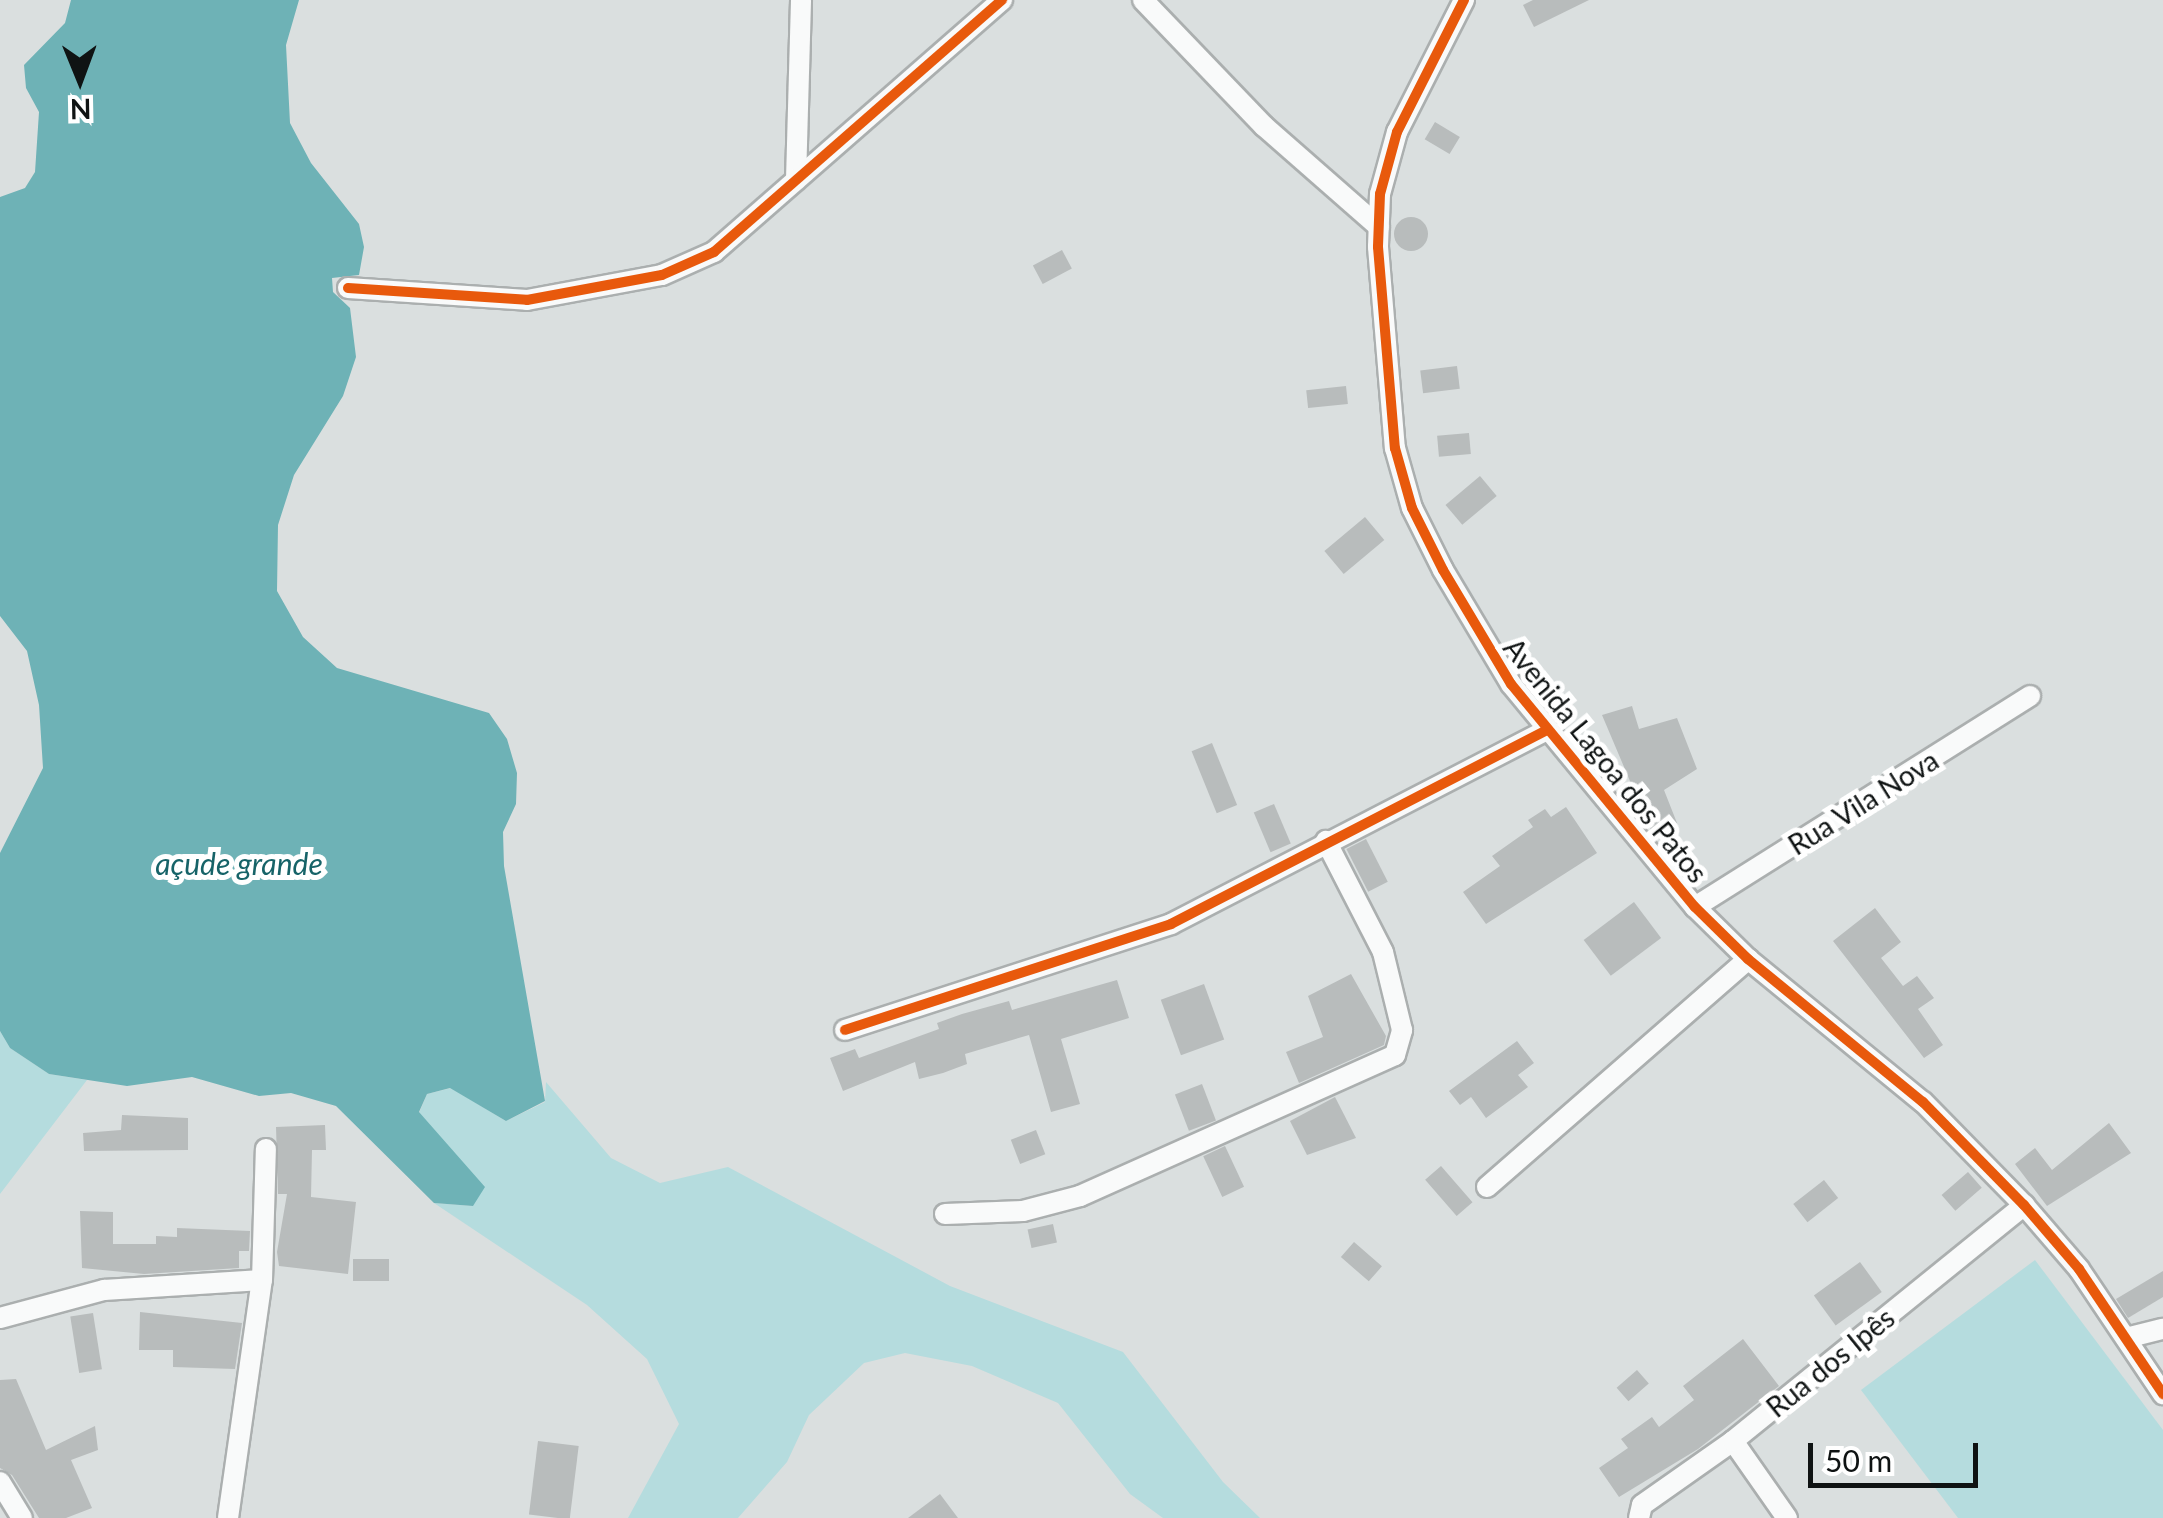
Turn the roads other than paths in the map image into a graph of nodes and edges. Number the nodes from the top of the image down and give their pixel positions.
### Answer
1 (802, 0) edge
2 (1002, 0) edge
3 (1143, 0) edge
4 (1464, 0) edge
5 (796, 180) junction
6 (1378, 227) junction
7 (348, 288) dead end
8 (2030, 696) dead end
9 (1547, 730) junction
10 (1326, 841) junction
11 (1695, 907) junction
12 (1748, 959) junction
13 (844, 1030) dead end
14 (266, 1149) dead end
15 (1486, 1186) dead end
16 (2024, 1205) junction
17 (945, 1214) dead end
18 (262, 1280) junction
19 (0, 1318) edge
20 (2163, 1328) edge
21 (2126, 1338) junction
22 (2163, 1394) edge
23 (1732, 1442) junction
24 (0, 1482) edge
25 (22, 1518) edge
26 (228, 1518) edge
27 (1639, 1518) edge
28 (1787, 1518) edge

1 - 5 street
2 - 5 street
3 - 6 street
4 - 6 street, Avenida Lagoa dos Patos
5 - 7 street
6 - 9 street, Avenida Lagoa dos Patos
8 - 11 street, Rua Vila Nova
9 - 10 street
9 - 11 street, Avenida Lagoa dos Patos
10 - 13 street
10 - 17 street
11 - 12 street, Avenida Lagoa dos Patos
12 - 15 street
12 - 16 street, Avenida Lagoa dos Patos
14 - 18 street
16 - 21 street, Avenida Lagoa dos Patos
16 - 23 street, Rua dos Ipês
18 - 19 street
18 - 26 street
20 - 21 street
21 - 22 street, Avenida Lagoa dos Patos
23 - 27 street, Rua dos Ipês
23 - 28 street
24 - 25 street

